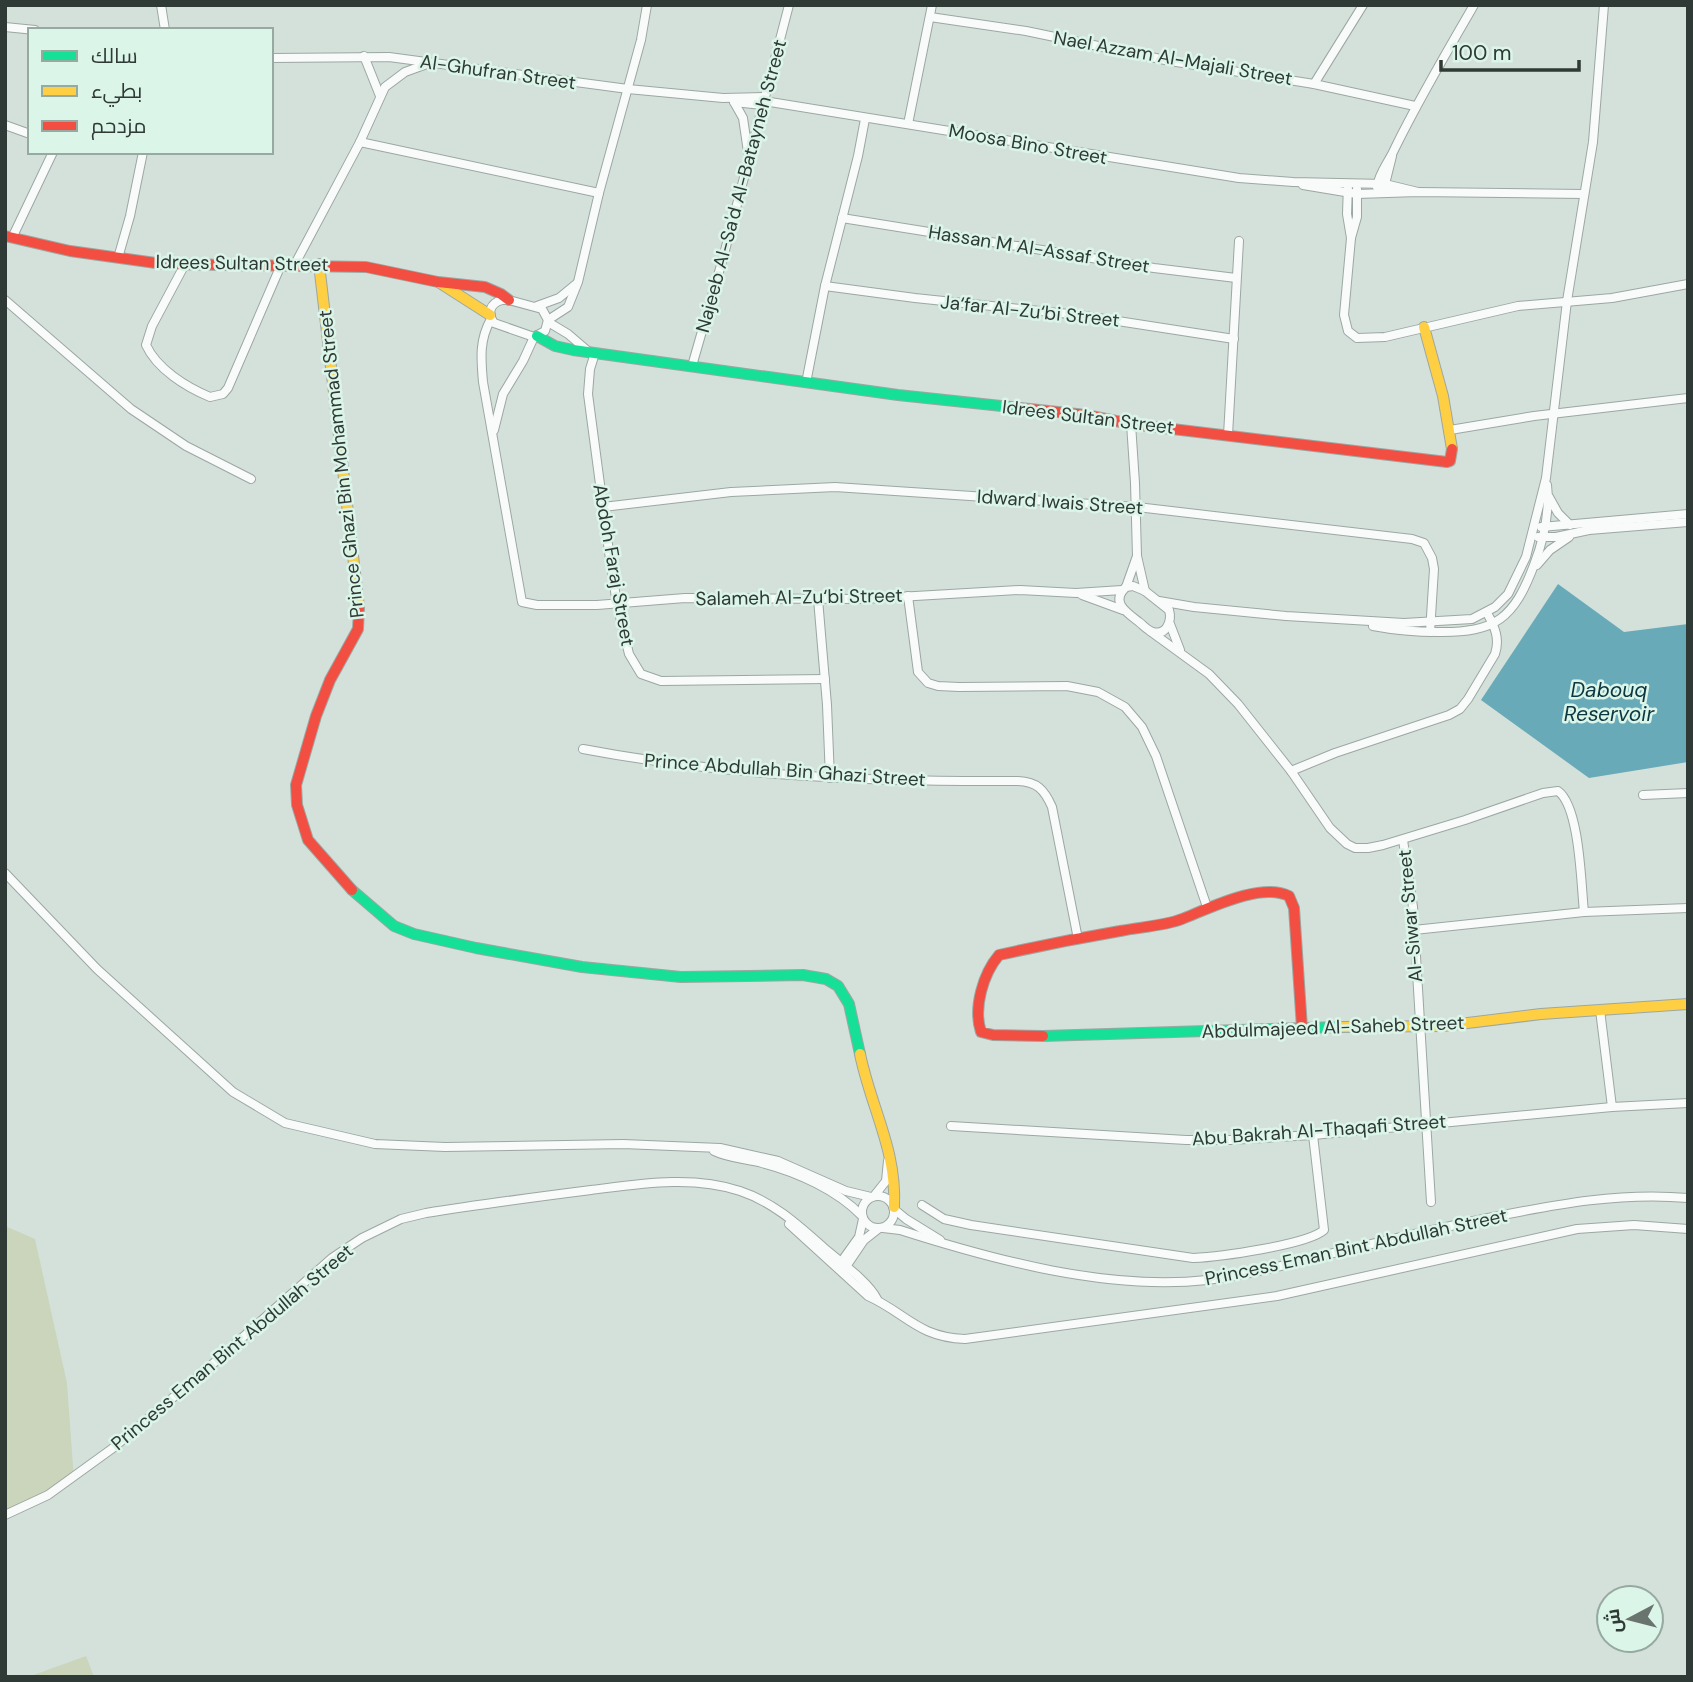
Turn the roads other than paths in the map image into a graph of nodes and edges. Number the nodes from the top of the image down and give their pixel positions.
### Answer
1 (161, 5) edge
2 (647, 5) edge
3 (789, 5) edge
4 (932, 5) edge
5 (1363, 5) edge
6 (1474, 5) edge
7 (1604, 5) edge
8 (930, 17) junction
9 (5, 27) edge
10 (165, 28) edge
11 (28, 29) edge
12 (363, 57) junction
13 (273, 58) edge
14 (433, 63) junction
15 (1314, 84) junction
16 (628, 89) junction
17 (380, 96) junction
18 (723, 98) junction
19 (763, 101) junction
20 (734, 102) junction
21 (1415, 106) junction
22 (864, 119) junction
23 (908, 124) junction
24 (5, 125) edge
25 (28, 133) edge
26 (360, 142) junction
27 (52, 154) edge
28 (143, 154) edge
29 (749, 159) junction
30 (1381, 184) junction
31 (1352, 189) junction
32 (1418, 192) junction
33 (599, 193) junction
34 (1380, 194) junction
35 (1584, 194) junction
36 (842, 218) junction
37 (9, 237) edge
38 (1240, 241) dead end
39 (118, 258) junction
40 (295, 264) junction
41 (319, 264) junction
42 (281, 265) junction
43 (184, 266) junction
44 (1236, 278) junction
45 (438, 282) junction
46 (578, 282) junction
47 (1688, 284) edge
48 (825, 286) junction
49 (5, 300) edge
50 (509, 300) junction
51 (1567, 301) junction
52 (537, 306) junction
53 (491, 317) junction
54 (548, 321) junction
55 (1424, 327) junction
56 (535, 337) junction
57 (1234, 339) junction
58 (592, 353) junction
59 (691, 366) junction
60 (806, 383) junction
61 (1688, 398) edge
62 (1556, 413) junction
63 (1131, 424) junction
64 (1450, 430) junction
65 (493, 433) junction
66 (1228, 435) junction
67 (1546, 478) junction
68 (251, 479) dead end
69 (1548, 494) junction
70 (603, 507) junction
71 (1137, 507) junction
72 (1688, 514) edge
73 (1688, 522) edge
74 (1570, 524) junction
75 (1535, 527) junction
76 (1545, 528) junction
77 (1574, 534) junction
78 (1532, 537) junction
79 (1543, 538) junction
80 (1137, 556) junction
81 (1530, 576) junction
82 (1124, 589) junction
83 (1145, 591) junction
84 (1076, 593) junction
85 (908, 596) junction
86 (818, 599) junction
87 (1160, 601) junction
88 (617, 604) junction
89 (1194, 607) junction
90 (1123, 610) junction
91 (1487, 613) junction
92 (1355, 621) junction
93 (1430, 621) junction
94 (1170, 622) junction
95 (1494, 624) junction
96 (1150, 631) junction
97 (1430, 632) junction
98 (1182, 653) junction
99 (825, 679) junction
100 (583, 749) dead end
101 (1291, 771) junction
102 (830, 778) junction
103 (1688, 793) edge
104 (1643, 795) dead end
105 (1403, 840) junction
106 (5, 873) edge
107 (1207, 907) junction
108 (1688, 908) edge
109 (1584, 912) junction
110 (1414, 930) junction
111 (1078, 939) junction
112 (1688, 1003) edge
113 (1600, 1010) junction
114 (1420, 1026) junction
115 (1302, 1028) junction
116 (1688, 1103) edge
117 (1612, 1107) junction
118 (1426, 1124) junction
119 (951, 1126) dead end
120 (1314, 1135) junction
121 (887, 1137) junction
122 (711, 1149) junction
123 (872, 1197) junction
124 (1688, 1198) edge
125 (1431, 1202) dead end
126 (922, 1205) dead end
127 (894, 1208) junction
128 (863, 1218) junction
129 (880, 1229) junction
130 (1688, 1229) edge
131 (942, 1242) junction
132 (841, 1268) junction
133 (5, 1516) edge

1 - 10 street
2 - 16 street
3 - 19 street, Najeeb Al-Sa'd Al-Batayneh Street
4 - 8 street
5 - 15 street
6 - 21 street
7 - 35 street
8 - 15 street, Nael Azzam Al-Majali Street
8 - 23 street
9 - 11 street
12 - 13 street, Al-Ghufran Street
12 - 14 street, Al-Ghufran Street
12 - 17 street
14 - 16 street, Al-Ghufran Street
14 - 17 street
15 - 21 street, Nael Azzam Al-Majali Street
16 - 18 street, Al-Ghufran Street
16 - 33 street
17 - 26 street
18 - 19 street, Al-Ghufran Street
18 - 20 street, Al-Ghufran Street
19 - 20 street, Al-Ghufran Street
19 - 22 street, Moosa Bino Street
19 - 29 street, Najeeb Al-Sa'd Al-Batayneh Street
20 - 29 street
21 - 30 street
22 - 23 street, Moosa Bino Street
22 - 36 street
23 - 31 street, Moosa Bino Street
24 - 25 street
26 - 33 street
26 - 40 street
27 - 37 street
28 - 39 street
29 - 59 street, Najeeb Al-Sa'd Al-Batayneh Street
30 - 31 street
30 - 32 street
30 - 34 street
31 - 34 street
31 - 55 street
32 - 34 street
32 - 35 street
33 - 46 street
35 - 51 street
36 - 44 street, Hassan M Al-Assaf Street
36 - 48 street
37 - 39 street, Idrees Sultan Street
38 - 44 street
39 - 43 street, Idrees Sultan Street
40 - 41 street, Idrees Sultan Street
40 - 42 street, Idrees Sultan Street
41 - 45 street, Idrees Sultan Street
41 - 121 street, Prince Ghazi Bin Mohammad Street
42 - 43 street, Idrees Sultan Street
42 - 43 street
44 - 57 street
45 - 50 street, Idrees Sultan Street
45 - 53 street, Idrees Sultan Street
46 - 52 street
46 - 54 street
47 - 51 street
48 - 57 street, Ja‘far Al-Zu‘bi Street
48 - 60 street
49 - 68 street
50 - 52 street
50 - 53 street
51 - 55 street
51 - 62 street
52 - 54 street, Idrees Sultan Street
53 - 56 street
53 - 65 street
54 - 56 street
54 - 58 street, Idrees Sultan Street
55 - 64 street, Idrees Sultan Street
56 - 58 street, Idrees Sultan Street
56 - 65 street
57 - 66 street
58 - 59 street, Idrees Sultan Street
58 - 70 street, Abdoh Faraj Street
59 - 60 street, Idrees Sultan Street
60 - 63 street, Idrees Sultan Street
61 - 62 street
62 - 64 street
62 - 67 street
63 - 66 street, Idrees Sultan Street
63 - 71 street
64 - 66 street, Idrees Sultan Street
65 - 88 street, Salameh Al-Zu‘bi Street
67 - 69 street
67 - 75 street
69 - 74 street
69 - 76 street
70 - 71 street, Idward Iwais Street
70 - 88 street, Abdoh Faraj Street
71 - 80 street
71 - 93 street, Idward Iwais Street
72 - 74 street
73 - 77 street
74 - 76 street
75 - 76 street
75 - 78 street
76 - 79 street
77 - 79 street
77 - 81 street
78 - 79 street
78 - 91 street
79 - 81 street
80 - 82 street
80 - 83 street
81 - 95 street
82 - 83 street, Salameh Al-Zu‘bi Street
82 - 84 street, Salameh Al-Zu‘bi Street
82 - 90 street
83 - 87 street
84 - 85 street, Salameh Al-Zu‘bi Street
84 - 90 street, Salameh Al-Zu‘bi Street
85 - 86 street, Salameh Al-Zu‘bi Street
85 - 107 street
86 - 88 street, Salameh Al-Zu‘bi Street
86 - 99 street
87 - 89 street
87 - 94 street
88 - 99 street, Abdoh Faraj Street
89 - 92 street
89 - 94 street
90 - 96 street, Salameh Al-Zu‘bi Street
91 - 93 street
91 - 95 street
92 - 93 street
92 - 97 street
93 - 97 street, Idward Iwais Street
94 - 96 street
94 - 98 street
95 - 97 street
95 - 101 street
96 - 98 street, Salameh Al-Zu‘bi Street
98 - 101 street, Salameh Al-Zu‘bi Street
99 - 102 street
100 - 102 street, Prince Abdullah Bin Ghazi Street
101 - 105 street, Salameh Al-Zu‘bi Street
102 - 111 street, Prince Abdullah Bin Ghazi Street
103 - 104 street
105 - 109 street, Salameh Al-Zu‘bi Street
105 - 110 street, Al-Siwar Street
106 - 122 street
107 - 111 street
107 - 115 street
108 - 109 street
109 - 110 street
110 - 114 street, Al-Siwar Street
111 - 115 street, Abdulmajeed Al-Saheb Street
112 - 113 street, Abdulmajeed Al-Saheb Street
113 - 114 street, Abdulmajeed Al-Saheb Street
113 - 117 street
114 - 115 street, Abdulmajeed Al-Saheb Street
114 - 118 street, Al-Siwar Street
116 - 117 street, Abu Bakrah Al-Thaqafi Street
117 - 118 street, Abu Bakrah Al-Thaqafi Street
118 - 120 street, Abu Bakrah Al-Thaqafi Street
118 - 125 street, Al-Siwar Street
119 - 120 street, Abu Bakrah Al-Thaqafi Street
120 - 126 street
121 - 123 street
121 - 127 street, Prince Ghazi Bin Mohammad Street
122 - 123 street
122 - 128 street
123 - 127 street
123 - 128 street
124 - 131 street, Princess Eman Bint Abdullah Street
127 - 129 street
127 - 131 street, Princess Eman Bint Abdullah Street
128 - 129 street
128 - 132 street
129 - 131 street, Princess Eman Bint Abdullah Street
129 - 132 street
130 - 132 street, Princess Eman Bint Abdullah Street
132 - 133 street, Princess Eman Bint Abdullah Street

